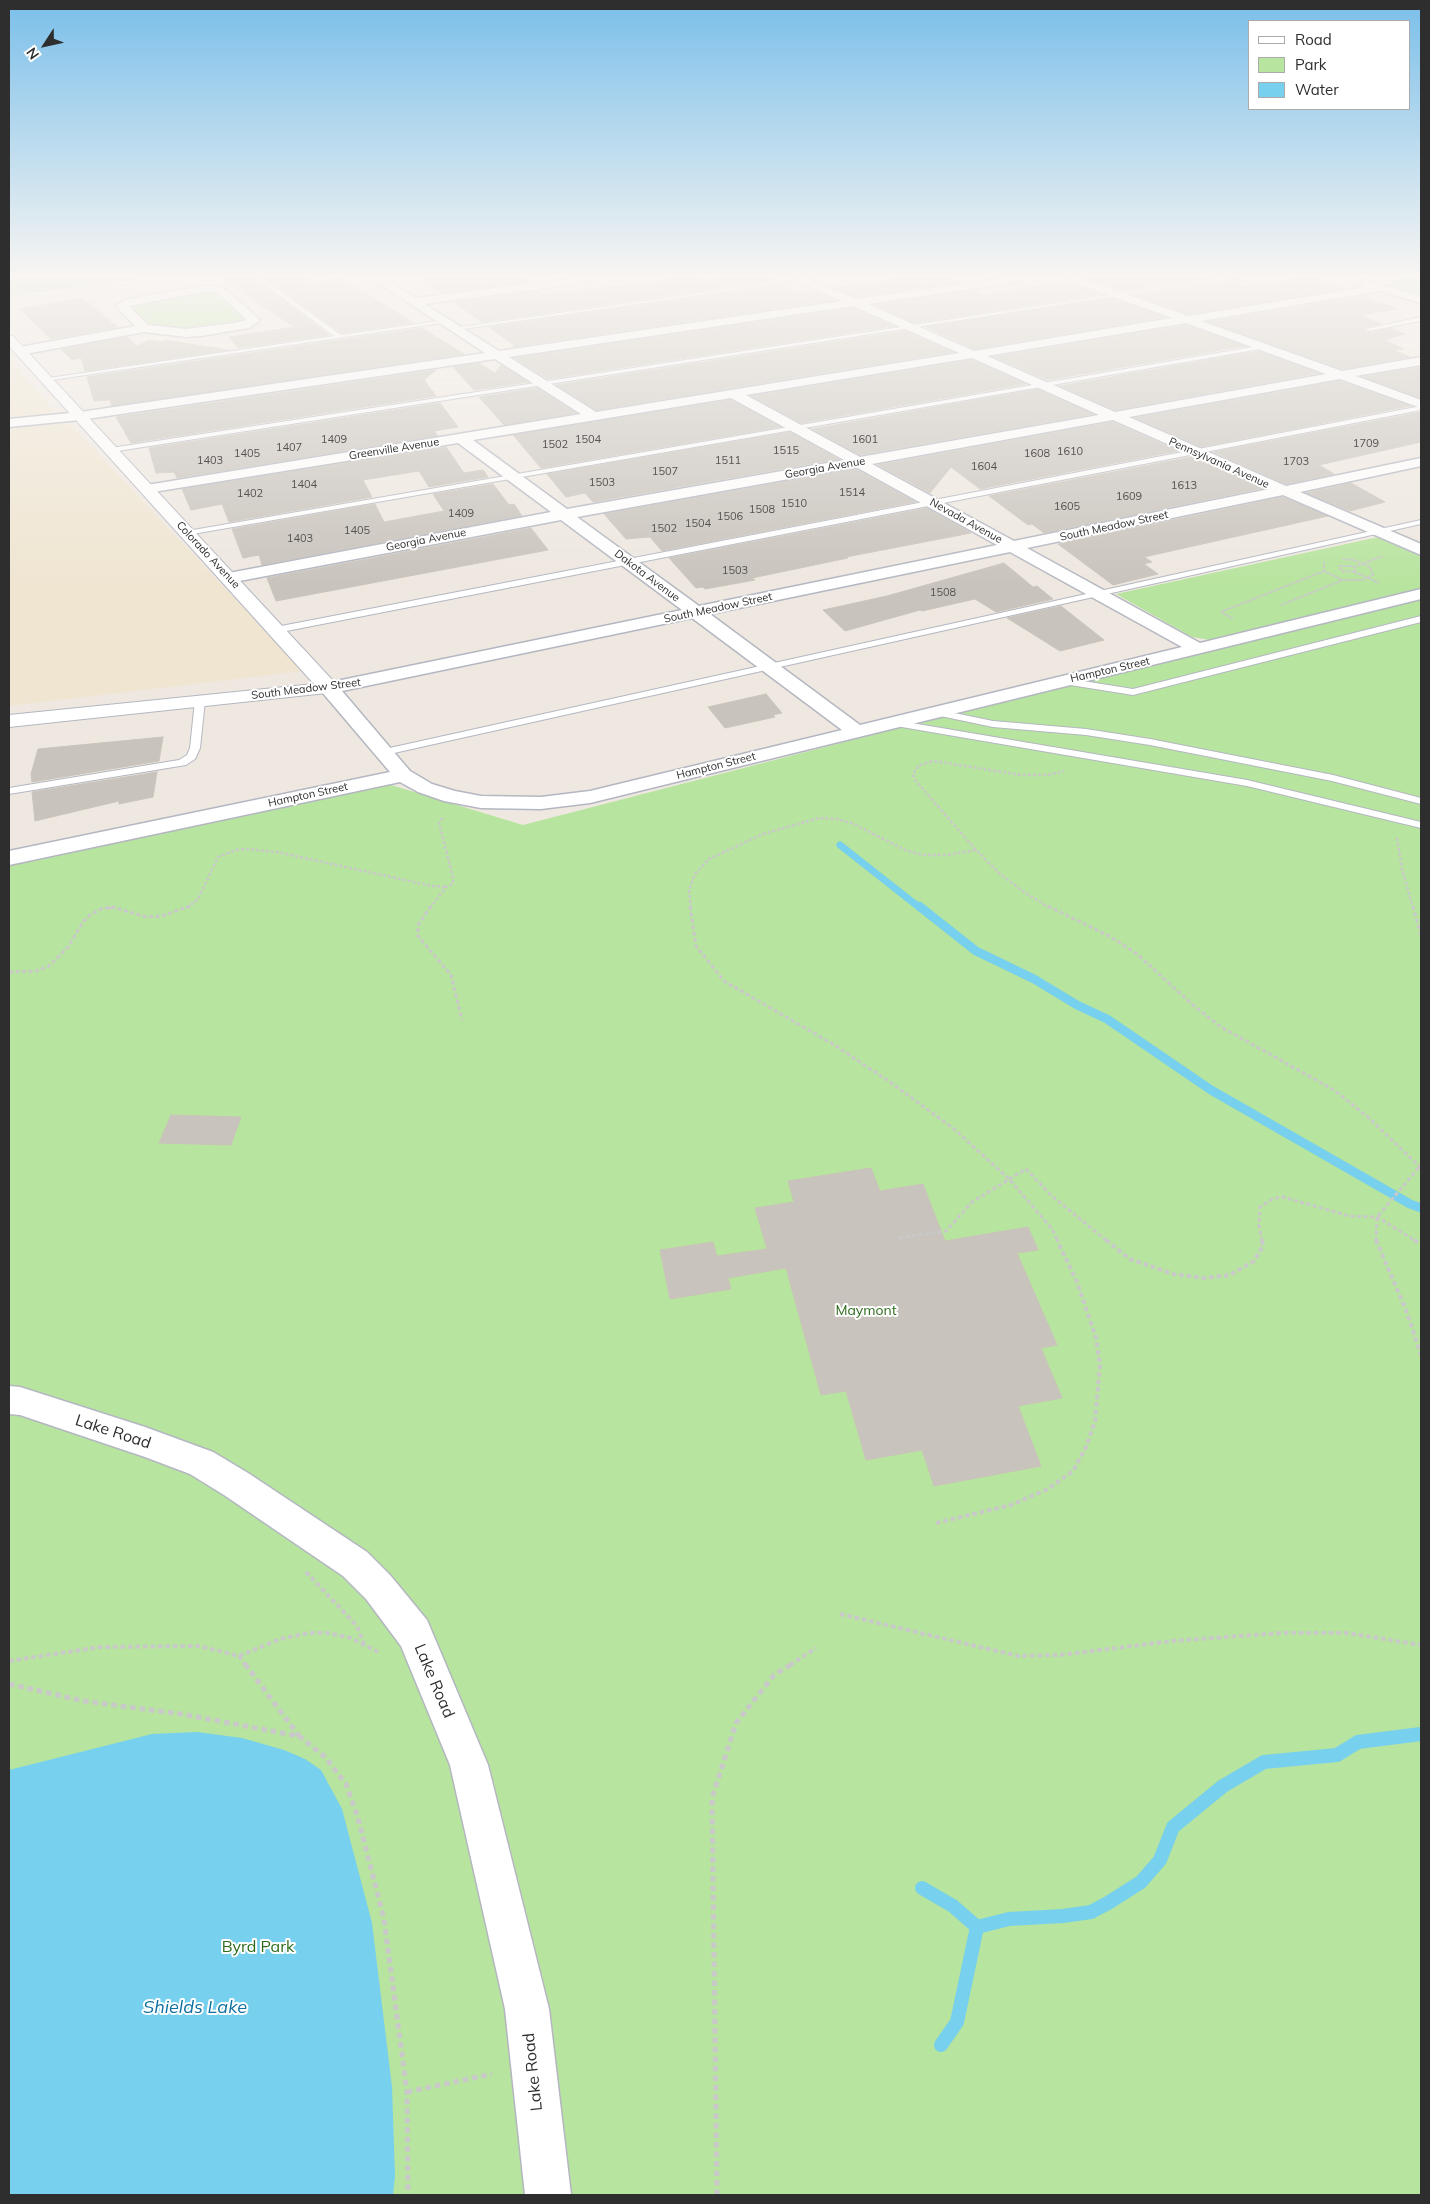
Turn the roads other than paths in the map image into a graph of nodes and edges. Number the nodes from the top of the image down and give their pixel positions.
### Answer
1 (48, 381) edge
2 (325, 381) edge
3 (538, 381) edge
4 (563, 381) edge
5 (816, 381) edge
6 (1035, 381) edge
7 (1069, 381) edge
8 (1309, 381) edge
9 (1356, 381) edge
10 (543, 384) junction
11 (1045, 385) junction
12 (734, 394) junction
13 (1421, 406) edge
14 (80, 416) junction
15 (594, 416) junction
16 (1114, 416) junction
17 (9, 423) edge
18 (797, 428) junction
19 (461, 438) junction
20 (111, 450) junction
21 (1194, 452) junction
22 (858, 462) junction
23 (1421, 462) edge
24 (514, 477) junction
25 (147, 489) junction
26 (1282, 491) junction
27 (932, 502) junction
28 (564, 514) junction
29 (1421, 522) edge
30 (1378, 532) junction
31 (187, 533) junction
32 (1012, 547) junction
33 (1421, 550) edge
34 (628, 562) junction
35 (229, 578) junction
36 (1098, 594) junction
37 (1421, 594) edge
38 (696, 612) junction
39 (1421, 618) edge
40 (276, 630) junction
41 (1198, 649) junction
42 (769, 667) junction
43 (1064, 681) junction
44 (329, 688) junction
45 (200, 701) junction
46 (935, 712) junction
47 (9, 721) edge
48 (894, 723) junction
49 (857, 732) junction
50 (385, 752) junction
51 (403, 775) junction
52 (9, 791) edge
53 (1421, 801) edge
54 (1421, 825) edge
55 (9, 858) edge
56 (9, 1400) edge
57 (548, 2195) edge

1 - 14 street, Colorado Avenue
2 - 14 street
3 - 10 street
4 - 10 lane
5 - 12 street, Greenville Avenue
6 - 11 street, Pennsylvania Avenue
7 - 11 lane
8 - 16 street, Georgia Avenue
9 - 13 street
10 - 15 street
10 - 20 lane
11 - 16 street, Pennsylvania Avenue
11 - 18 lane
12 - 15 street, Greenville Avenue
12 - 18 street, Nevada Avenue
13 - 21 lane
14 - 17 street
14 - 20 street, Colorado Avenue
15 - 19 street, Greenville Avenue
16 - 21 street, Pennsylvania Avenue
16 - 22 street, Georgia Avenue
18 - 22 street, Nevada Avenue
18 - 24 lane
19 - 24 street, Dakota Avenue
19 - 25 street, Greenville Avenue
20 - 25 street, Colorado Avenue
21 - 26 street, Pennsylvania Avenue
21 - 27 lane
22 - 27 street, Nevada Avenue
22 - 28 street, Georgia Avenue
23 - 26 street, South Meadow Street
24 - 28 street, Dakota Avenue
24 - 31 lane
25 - 31 street, Colorado Avenue
26 - 30 street, Pennsylvania Avenue
26 - 32 street, South Meadow Street
27 - 32 street, Nevada Avenue
27 - 34 lane
28 - 34 street, Dakota Avenue
28 - 35 street, Georgia Avenue
29 - 30 lane
30 - 33 street, Pennsylvania Avenue
30 - 36 lane
31 - 35 street, Colorado Avenue
32 - 36 street, Nevada Avenue
32 - 38 street, South Meadow Street
34 - 38 street, Dakota Avenue
34 - 40 lane
35 - 40 street, Colorado Avenue
36 - 41 street, Nevada Avenue
36 - 42 lane
37 - 41 street, Hampton Street
38 - 42 street, Dakota Avenue
38 - 44 street, South Meadow Street
39 - 43 lane
40 - 44 street, Colorado Avenue
41 - 43 street, Hampton Street
42 - 49 street, Dakota Avenue
42 - 50 lane
43 - 46 street, Hampton Street
44 - 45 street, South Meadow Street
44 - 50 street, Colorado Avenue
45 - 47 street, South Meadow Street
45 - 52 lane
46 - 48 street, Hampton Street
46 - 53 lane
48 - 49 street, Hampton Street
48 - 54 lane
49 - 51 street, Hampton Street
50 - 51 street, Colorado Avenue
51 - 55 street, Hampton Street
56 - 57 street, Lake Road

